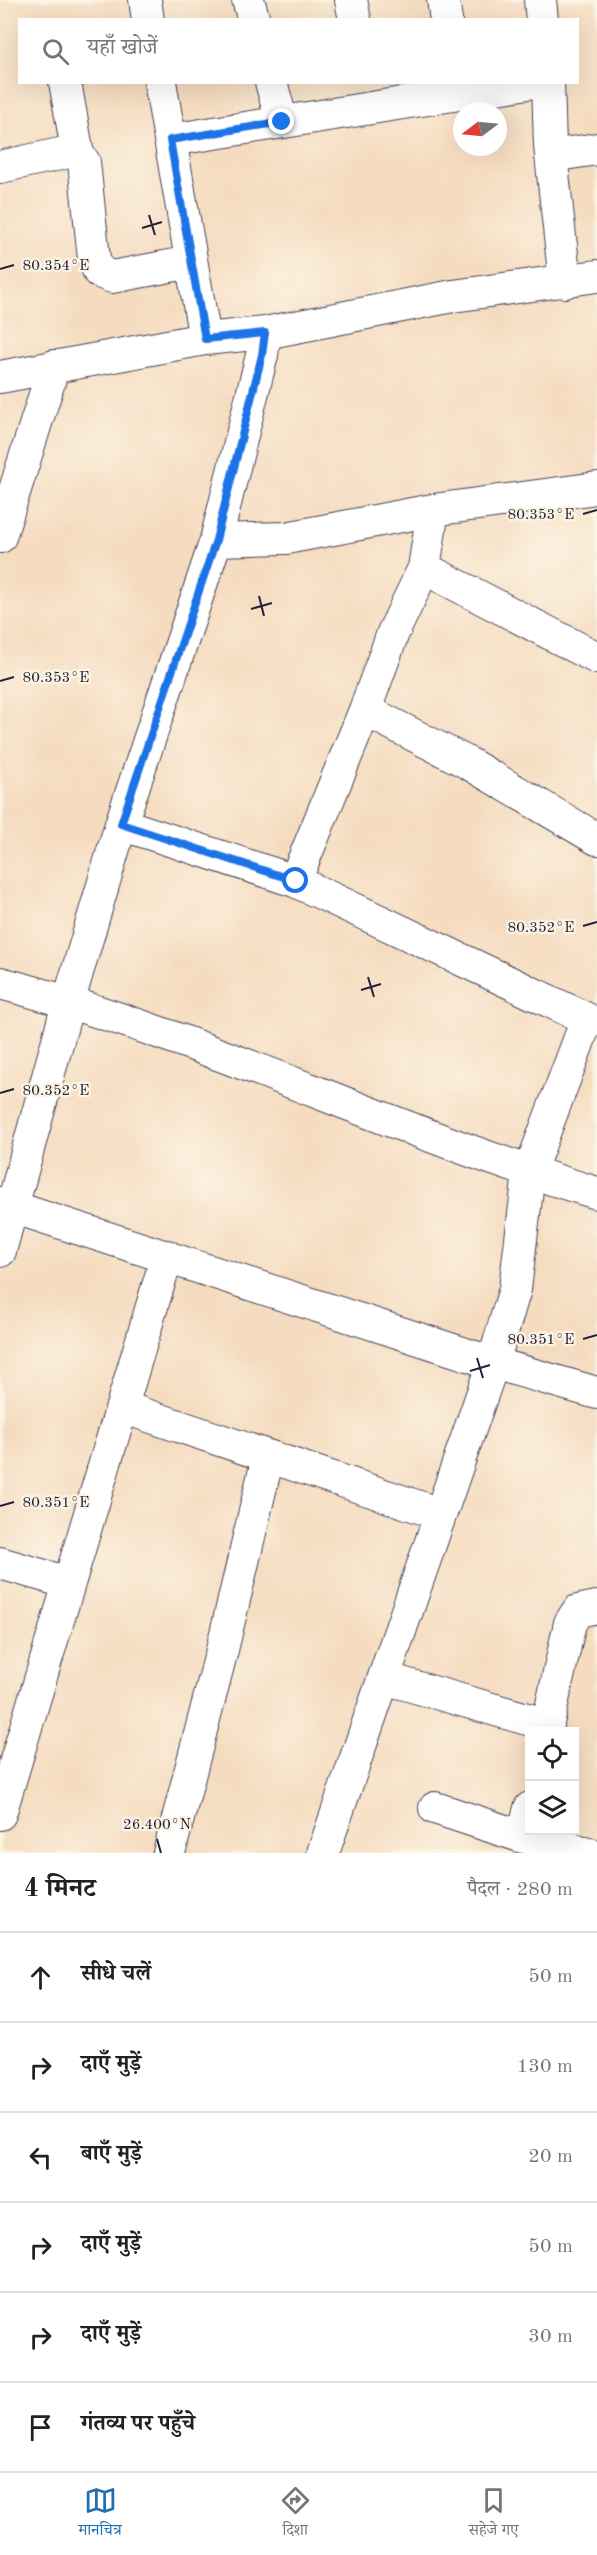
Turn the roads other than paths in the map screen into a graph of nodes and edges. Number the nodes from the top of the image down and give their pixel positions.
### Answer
1 (145, 0) edge
2 (248, 0) edge
3 (351, 0) edge
4 (443, 0) edge
5 (540, 0) edge
6 (148, 18) edge
7 (253, 18) edge
8 (355, 18) edge
9 (446, 18) edge
10 (542, 18) edge
11 (65, 84) edge
12 (160, 84) edge
13 (272, 84) edge
14 (509, 84) edge
15 (548, 84) edge
16 (458, 88) edge
17 (372, 95) edge
18 (282, 122) junction
19 (170, 140) junction
20 (597, 149) edge
21 (78, 155) junction
22 (551, 156) junction
23 (0, 167) edge
24 (191, 262) junction
25 (597, 276) edge
26 (566, 282) junction
27 (265, 333) junction
28 (205, 339) junction
29 (54, 366) junction
30 (0, 377) edge
31 (597, 488) edge
32 (433, 510) junction
33 (0, 537) edge
34 (216, 540) junction
35 (424, 568) junction
36 (597, 658) edge
37 (365, 710) junction
38 (121, 824) junction
39 (597, 839) edge
40 (296, 881) junction
41 (0, 983) edge
42 (69, 1000) junction
43 (529, 1173) junction
44 (597, 1193) edge
45 (7, 1204) edge
46 (0, 1251) edge
47 (167, 1256) junction
48 (493, 1363) junction
49 (597, 1393) edge
50 (122, 1407) junction
51 (268, 1457) junction
52 (440, 1514) junction
53 (0, 1563) edge
54 (69, 1582) junction
55 (597, 1607) edge
56 (384, 1678) junction
57 (544, 1727) edge
58 (547, 1727) edge
59 (435, 1808) dead end
60 (0, 1814) edge
61 (525, 1822) edge
62 (552, 1835) edge
63 (177, 1851) edge
64 (323, 1853) edge
65 (588, 1853) edge

1 - 6 street
2 - 7 street
3 - 8 street
4 - 9 street
5 - 10 street
11 - 21 street
12 - 19 street
13 - 18 street
14 - 16 street
15 - 22 street
16 - 17 street
17 - 18 street
18 - 19 street
19 - 24 street
20 - 22 street
21 - 23 street
21 - 24 street
22 - 26 street
24 - 28 street
25 - 26 street
26 - 27 street
27 - 28 street
27 - 34 street
28 - 29 street
29 - 30 street
29 - 33 street
31 - 32 street
32 - 34 street
32 - 35 street
34 - 38 street
35 - 36 street
35 - 37 street
37 - 39 street
37 - 40 street
38 - 40 street
38 - 42 street
40 - 43 street
41 - 42 street
42 - 43 street
42 - 45 street
43 - 44 street
43 - 48 street
45 - 46 street
45 - 47 street
47 - 48 street
47 - 50 street
48 - 49 street
48 - 52 street
50 - 51 street
50 - 54 street
51 - 52 street
51 - 63 street
52 - 56 street
53 - 54 street
54 - 60 street
55 - 58 street
56 - 57 street
56 - 64 street
59 - 61 street
62 - 65 street

